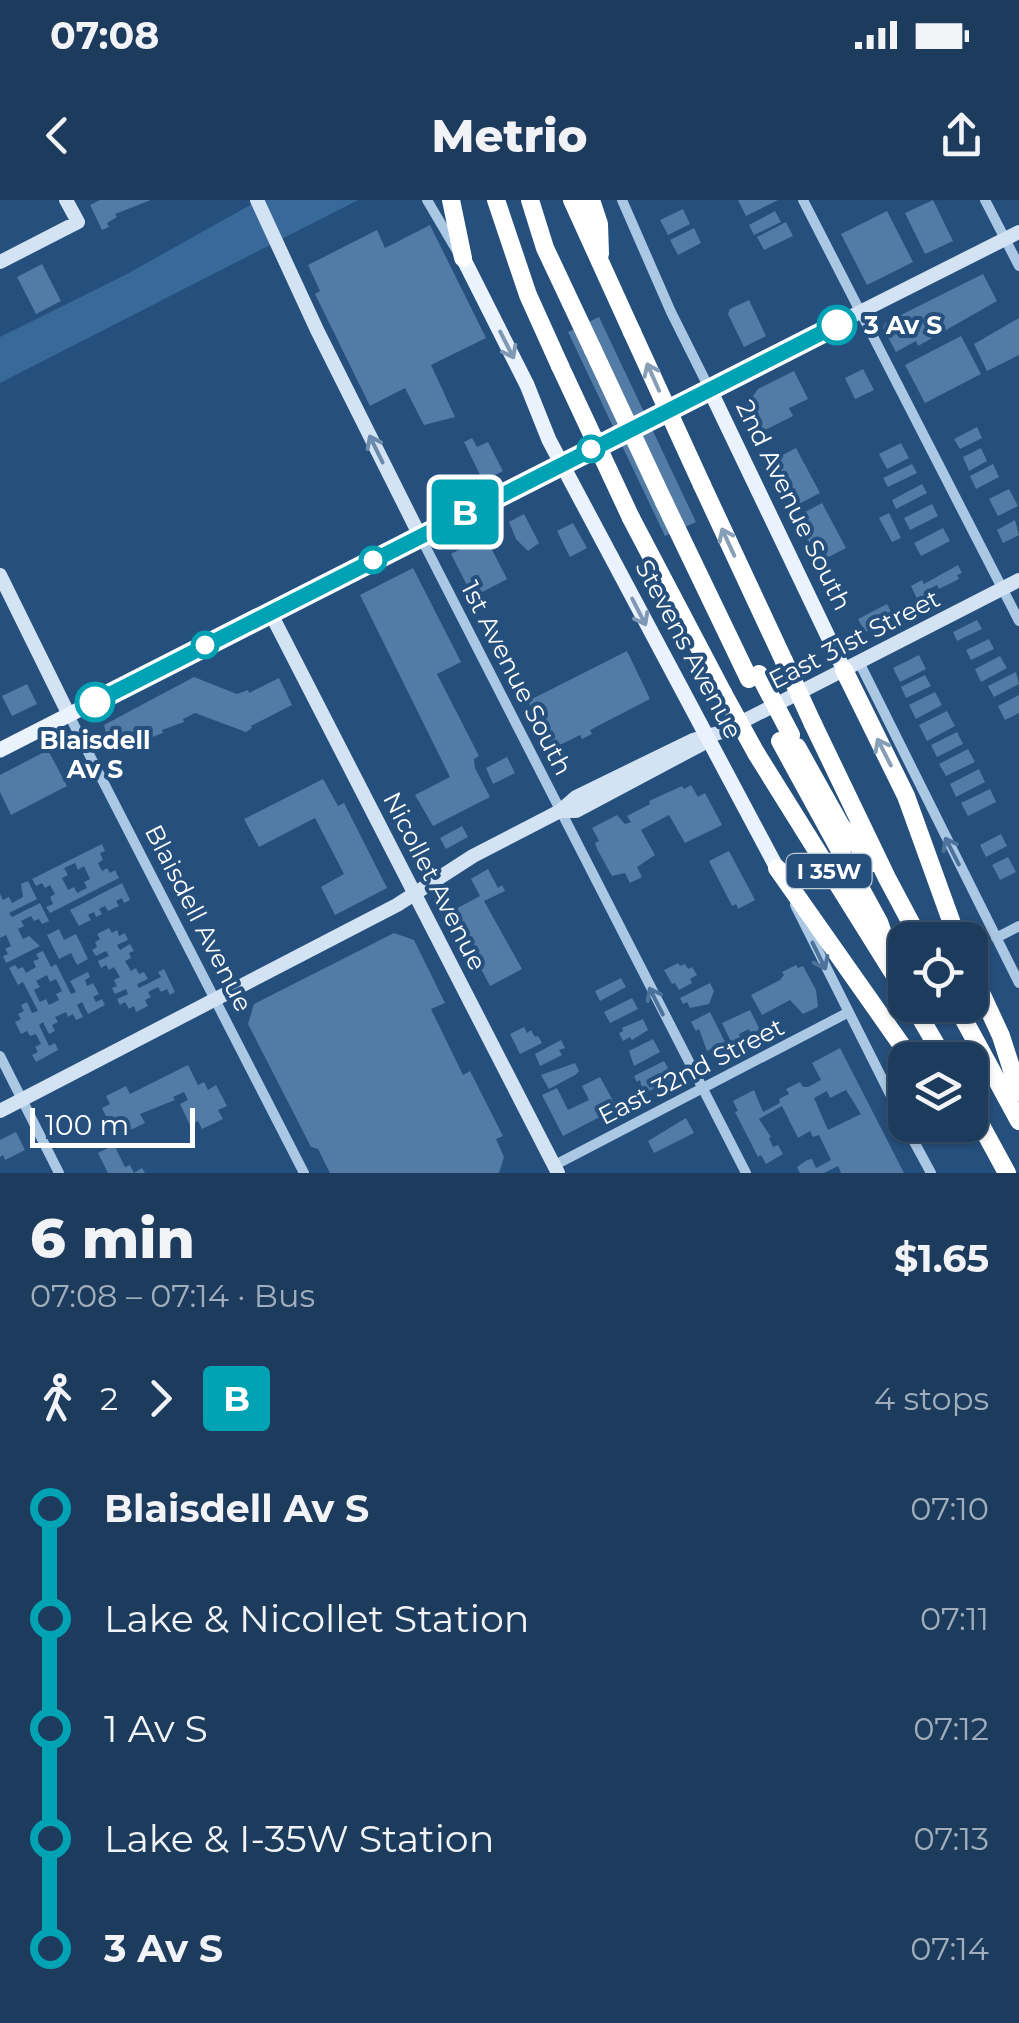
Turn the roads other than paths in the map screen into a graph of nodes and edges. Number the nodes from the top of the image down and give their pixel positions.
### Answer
1 (66, 200) edge
2 (257, 200) edge
3 (427, 200) edge
4 (496, 200) edge
5 (530, 200) edge
6 (542, 200) edge
7 (572, 200) edge
8 (591, 200) edge
9 (622, 200) edge
10 (803, 200) edge
11 (986, 200) edge
12 (452, 208) edge
13 (1012, 236) edge
14 (463, 258) junction
15 (0, 262) edge
16 (600, 264) junction
17 (1019, 266) edge
18 (860, 313) junction
19 (598, 348) junction
20 (709, 388) junction
21 (562, 463) junction
22 (420, 536) junction
23 (0, 575) edge
24 (1019, 580) edge
25 (1002, 589) junction
26 (270, 612) junction
27 (1019, 620) edge
28 (852, 666) junction
29 (69, 715) junction
30 (709, 737) junction
31 (785, 738) junction
32 (0, 750) edge
33 (560, 811) junction
34 (777, 868) junction
35 (886, 878) junction
36 (416, 894) junction
37 (910, 922) edge
38 (952, 922) edge
39 (1019, 926) edge
40 (996, 938) junction
41 (888, 946) edge
42 (888, 964) edge
43 (1019, 983) edge
44 (215, 1000) junction
45 (988, 1008) edge
46 (847, 1014) junction
47 (965, 1022) edge
48 (899, 1042) edge
49 (0, 1056) edge
50 (701, 1088) junction
51 (888, 1092) edge
52 (1019, 1092) edge
53 (22, 1100) junction
54 (0, 1111) edge
55 (1019, 1121) edge
56 (988, 1137) edge
57 (914, 1142) edge
58 (981, 1142) edge
59 (1004, 1166) edge
60 (556, 1169) edge
61 (59, 1173) edge
62 (304, 1173) edge
63 (746, 1173) edge
64 (931, 1173) edge

1 - 15 street
22 -> 2 street, 1st Avenue South
3 - 14 street, Stevens Avenue
4 - 42 highway, I 35W, bridge
5 - 19 highway
6 - 19 highway
7 - 16 highway, I 35W
8 - 16 highway
9 - 20 street, 2nd Avenue South
10 - 18 street
11 - 13 street
12 - 14 highway
13 - 17 street
13 - 18 street
14 -> 21 main road, Stevens Avenue
35 -> 16 highway, I 35W, bridge
18 - 20 street
18 - 25 street
19 - 31 highway
20 - 21 main road
20 - 28 main road, 2nd Avenue South
21 - 22 main road
21 -> 30 main road, Stevens Avenue
22 - 26 main road
22 - 33 street, 1st Avenue South
23 - 29 street, Blaisdell Avenue
24 - 25 street, East 31st Street
25 - 27 street
25 - 28 street, East 31st Street
26 - 29 main road
26 - 36 street, Nicollet Avenue
28 - 30 street, East 31st Street
38 -> 28 highway
40 -> 28 street, 2nd Avenue South
29 - 32 main road
29 - 44 street, Blaisdell Avenue
30 - 33 street, East 31st Street
30 - 34 main road, Stevens Avenue
31 - 35 highway
31 - 41 highway
33 - 36 street, East 31st Street
50 -> 33 street, 1st Avenue South
34 -> 46 street, Stevens Avenue
34 - 48 highway
35 - 37 highway, I 35W
36 - 44 street, East 31st Street
36 - 60 street, Nicollet Avenue
39 - 40 street
40 - 43 street, 2nd Avenue South
44 - 53 street, East 31st Street
44 - 62 street, Blaisdell Avenue
45 - 52 highway
46 - 50 street, East 32nd Street
46 - 51 street, Stevens Avenue
47 - 55 highway
49 - 53 street
50 - 60 street, East 32nd Street
50 - 63 street, 1st Avenue South
53 - 54 street, East 31st Street
53 - 61 street
56 - 59 highway
57 - 64 street, Stevens Avenue
58 - 59 highway

